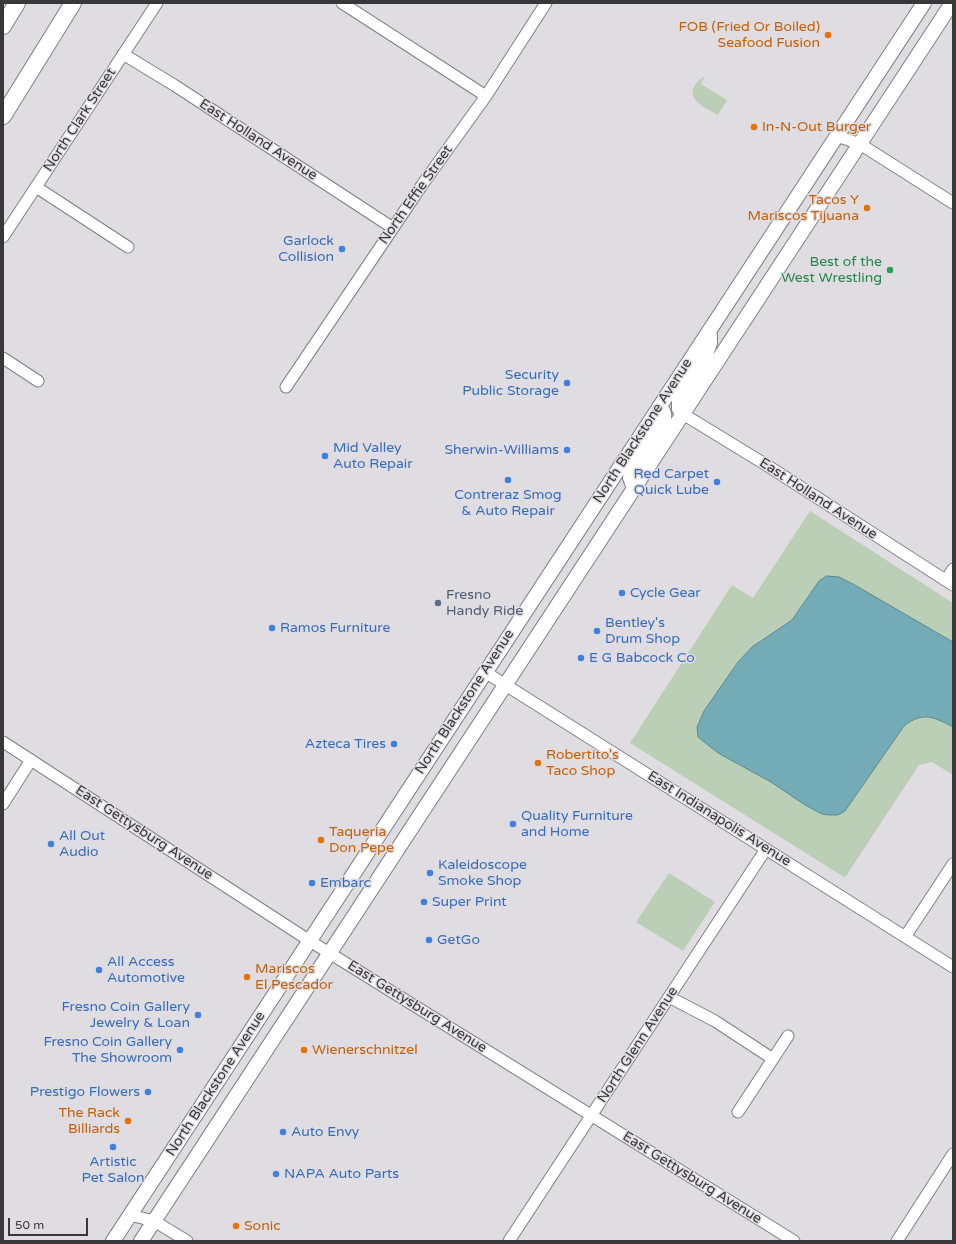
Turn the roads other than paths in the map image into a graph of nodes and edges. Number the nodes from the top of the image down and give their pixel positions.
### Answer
1 (17, 3) edge
2 (73, 3) edge
3 (157, 3) edge
4 (342, 3) edge
5 (546, 3) edge
6 (924, 3) edge
7 (952, 3) edge
8 (3, 26) edge
9 (123, 54) junction
10 (486, 96) junction
11 (3, 116) edge
12 (837, 136) junction
13 (860, 144) junction
14 (36, 186) junction
15 (953, 203) edge
16 (393, 228) junction
17 (3, 237) edge
18 (128, 247) dead end
19 (709, 330) junction
20 (3, 358) edge
21 (38, 381) dead end
22 (286, 387) dead end
23 (659, 407) junction
24 (683, 414) junction
25 (634, 488) junction
26 (953, 569) edge
27 (949, 582) edge
28 (485, 672) junction
29 (505, 684) junction
30 (3, 742) edge
31 (31, 760) junction
32 (3, 804) edge
33 (766, 849) junction
34 (953, 864) edge
35 (905, 937) junction
36 (310, 941) junction
37 (330, 953) junction
38 (953, 967) edge
39 (668, 997) junction
40 (788, 1036) dead end
41 (773, 1059) junction
42 (738, 1112) dead end
43 (591, 1116) junction
44 (953, 1154) edge
45 (130, 1215) junction
46 (154, 1221) junction
47 (113, 1241) edge
48 (141, 1241) edge
49 (187, 1241) edge
50 (509, 1241) edge
51 (794, 1241) edge
52 (897, 1241) edge

1 - 8 highway
2 - 11 highway
3 - 9 street, North Clark Street
4 - 10 street
5 - 10 street, North Effie Street
6 - 12 main road, North Blackstone Avenue
7 - 13 main road, North Blackstone Avenue
9 - 14 street, North Clark Street
9 - 16 street, East Holland Avenue
10 - 16 street, North Effie Street
12 - 13 street
12 - 19 main road, North Blackstone Avenue
13 - 15 street
13 - 24 main road, North Blackstone Avenue
14 - 17 street, North Clark Street
14 - 18 street
16 - 22 street, North Effie Street
19 - 23 main road, North Blackstone Avenue
19 - 24 main road
20 - 21 street
23 - 25 main road
23 - 28 main road, North Blackstone Avenue
24 - 25 main road, North Blackstone Avenue
24 - 27 street, East Holland Avenue
25 - 29 main road, North Blackstone Avenue
26 - 27 street
28 - 29 street, East Indianapolis Avenue
28 - 36 main road, North Blackstone Avenue
29 - 33 street, East Indianapolis Avenue
29 - 37 main road, North Blackstone Avenue
30 - 31 street, East Gettysburg Avenue
31 - 32 street
31 - 36 street, East Gettysburg Avenue
33 - 35 street, East Indianapolis Avenue
33 - 39 street, North Glenn Avenue
34 - 35 street
35 - 38 street, East Indianapolis Avenue
36 - 37 street, East Gettysburg Avenue
36 - 45 main road, North Blackstone Avenue
37 - 43 street, East Gettysburg Avenue
37 - 46 main road, North Blackstone Avenue
39 - 41 street
39 - 43 street, North Glenn Avenue
40 - 41 street
41 - 42 street
43 - 50 street, North Glenn Avenue
43 - 51 street, East Gettysburg Avenue
44 - 52 street
45 - 46 street
45 - 47 main road, North Blackstone Avenue
46 - 48 main road, North Blackstone Avenue
46 - 49 street

